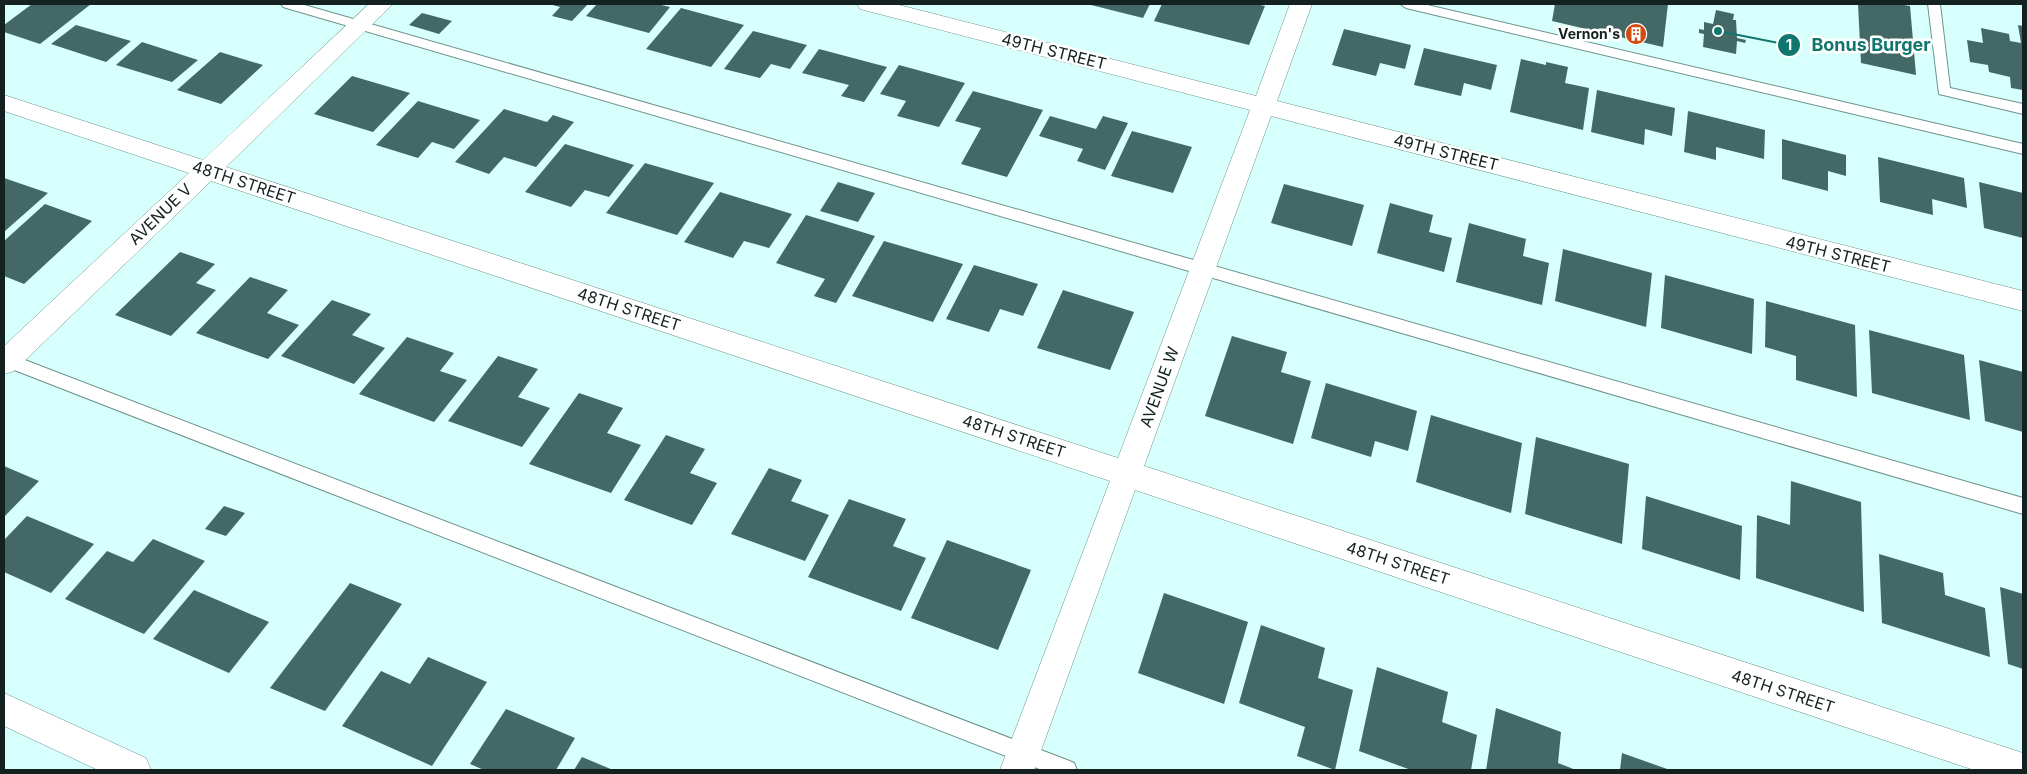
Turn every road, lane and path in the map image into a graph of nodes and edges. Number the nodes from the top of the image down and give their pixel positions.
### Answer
1 (286, 4) edge
2 (382, 4) edge
3 (868, 4) edge
4 (1301, 4) edge
5 (1406, 4) edge
6 (1934, 4) edge
7 (360, 25) junction
8 (4, 103) edge
9 (1263, 105) junction
10 (2023, 109) edge
11 (2023, 149) edge
12 (207, 170) junction
13 (1202, 269) junction
14 (2023, 301) edge
15 (5, 361) edge
16 (1127, 474) junction
17 (2023, 506) edge
18 (4, 709) edge
19 (1020, 762) edge
20 (134, 770) edge
21 (1067, 770) edge
22 (2023, 770) edge

1 - 7 lane
2 - 7 street, AVENUE V
3 - 9 street, 49TH STREET
4 - 9 street, AVENUE W
5 - 11 lane
6 - 10 lane
7 - 12 street, AVENUE V
7 - 13 lane
8 - 12 street, 48TH STREET
9 - 13 street, AVENUE W
9 - 14 street, 49TH STREET
12 - 15 street, AVENUE V
12 - 16 street, 48TH STREET
13 - 16 street, AVENUE W
13 - 17 lane
15 - 19 lane
16 - 19 street, AVENUE W
16 - 22 street, 48TH STREET
18 - 20 street
19 - 21 lane

